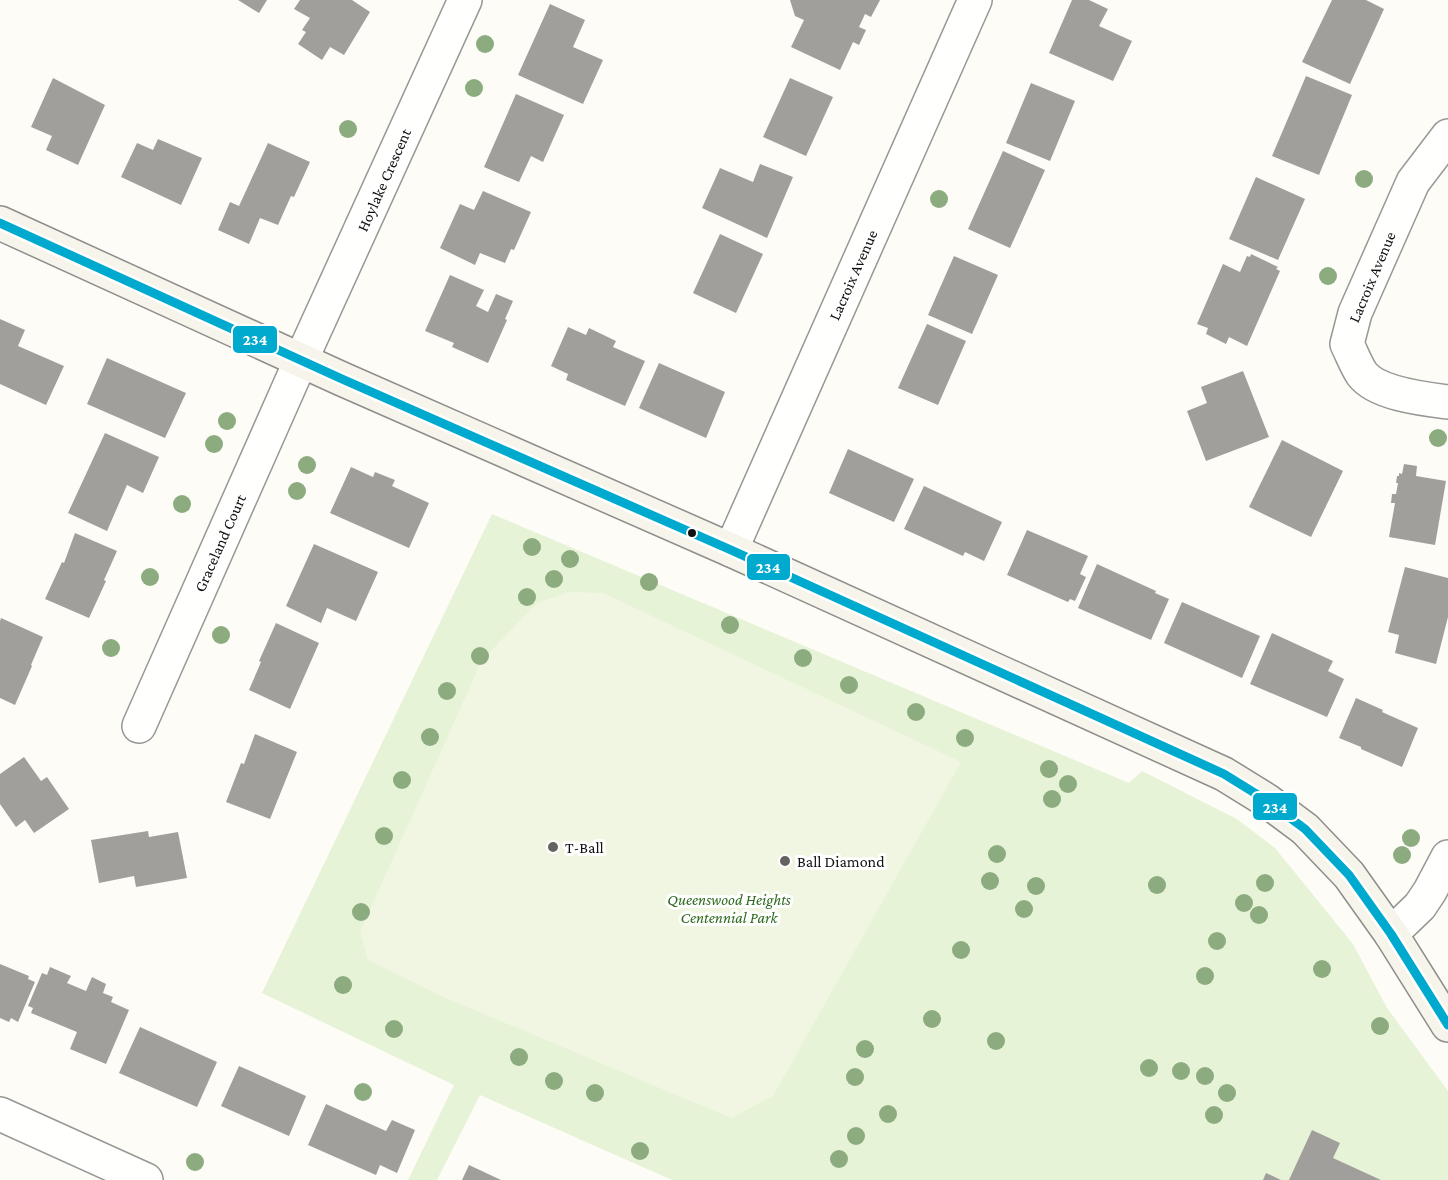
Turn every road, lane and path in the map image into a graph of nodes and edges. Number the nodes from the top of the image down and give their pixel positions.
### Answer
1 (465, 0) edge
2 (975, 0) edge
3 (1448, 136) edge
4 (0, 223) edge
5 (301, 360) junction
6 (1448, 402) edge
7 (731, 550) junction
8 (139, 726) dead end
9 (1448, 857) edge
10 (1392, 934) junction
11 (1448, 1025) edge
12 (0, 1114) edge
13 (146, 1180) edge

1 - 5 street, Hoylake Crescent
2 - 7 street, Lacroix Avenue
3 - 6 street, Lacroix Avenue
4 - 5 street
5 - 7 street
5 - 8 street, Graceland Court
7 - 10 street
9 - 10 street
10 - 11 street
12 - 13 street

